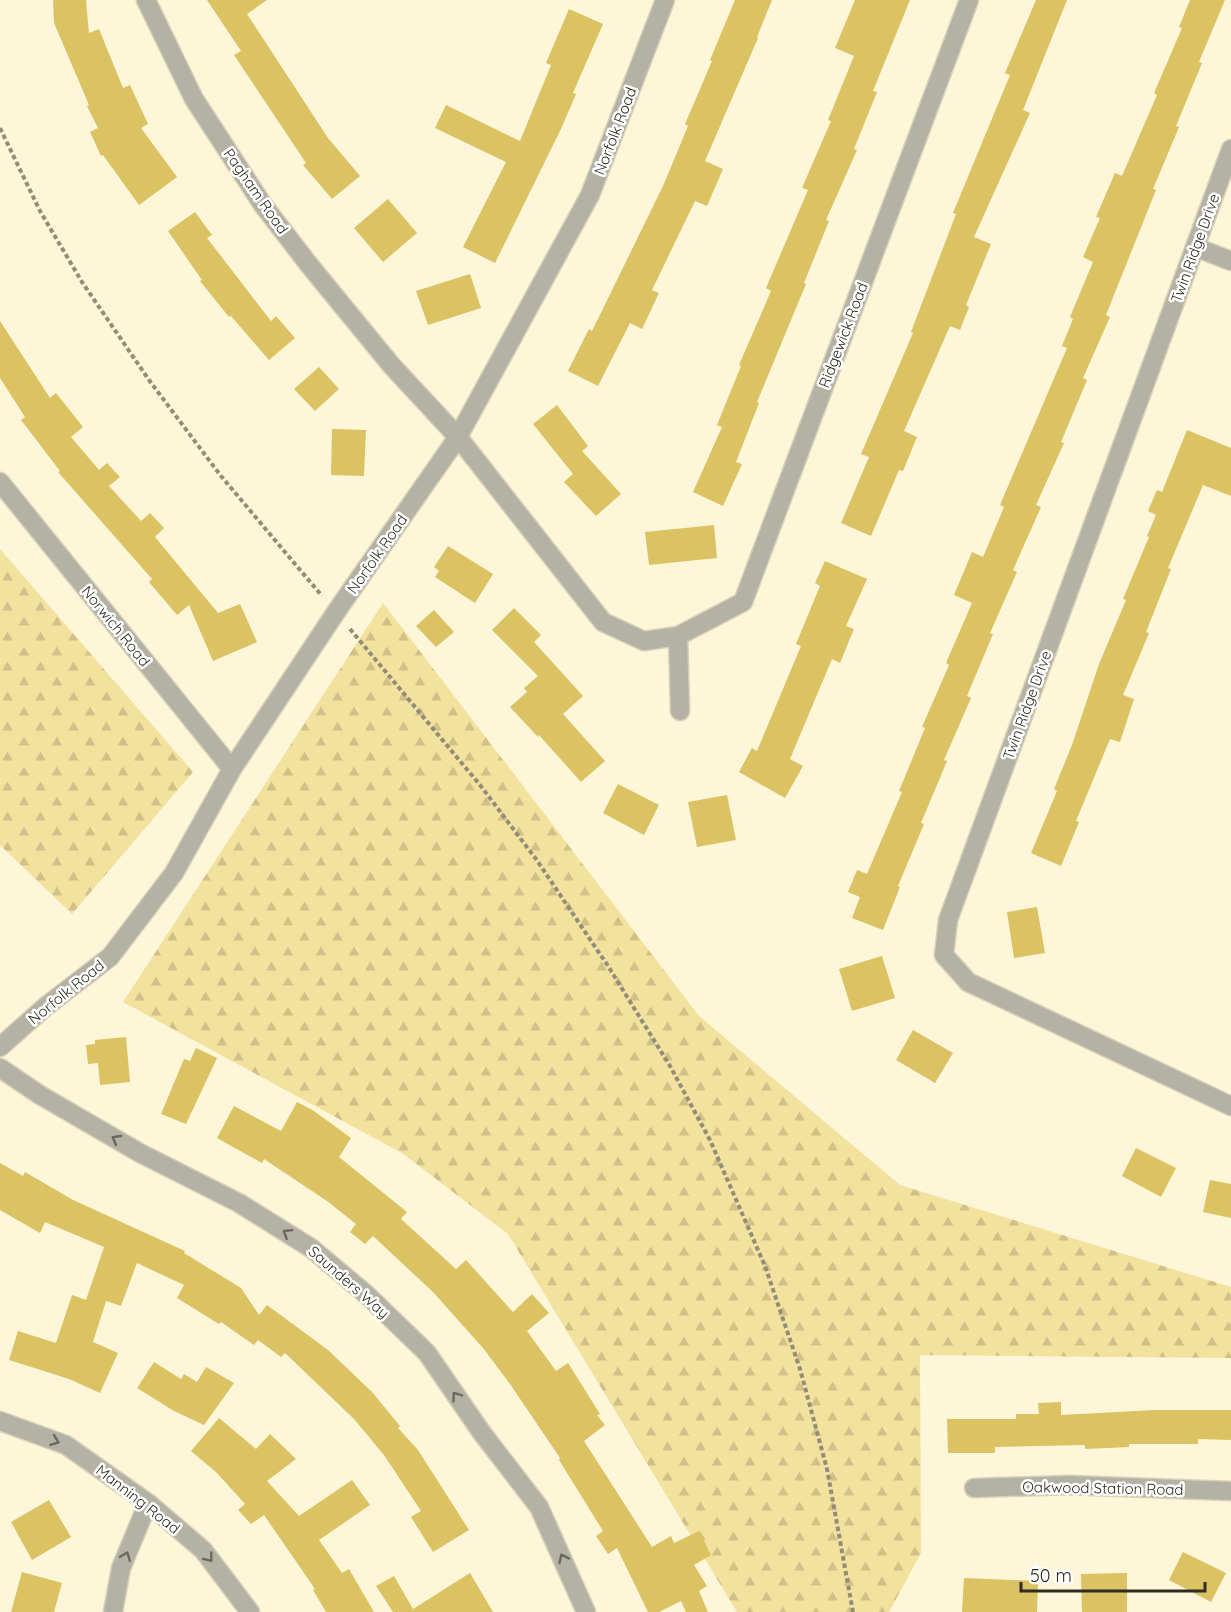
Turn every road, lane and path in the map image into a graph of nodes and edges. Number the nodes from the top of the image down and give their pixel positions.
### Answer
1 (147, 0) edge
2 (665, 0) edge
3 (969, 0) edge
4 (0, 128) edge
5 (1231, 149) edge
6 (1195, 247) junction
7 (1231, 261) edge
8 (458, 437) junction
9 (0, 482) edge
10 (336, 612) junction
11 (678, 636) junction
12 (680, 711) dead end
13 (232, 769) junction
14 (0, 1047) edge
15 (0, 1068) edge
16 (1231, 1106) edge
17 (0, 1421) edge
18 (974, 1488) dead end
19 (1231, 1491) edge
20 (148, 1503) junction
21 (113, 1612) edge
22 (250, 1612) edge
23 (586, 1612) edge
24 (853, 1612) edge

1 - 8 street, Pagham Road
2 - 8 street, Norfolk Road
3 - 11 street, Ridgewick Road
4 - 10 path
5 - 6 street, Twin Ridge Drive
6 - 7 street
6 - 16 street, Twin Ridge Drive
8 - 10 street, Norfolk Road
8 - 11 street, Ridgewick Road
9 - 13 street, Norwich Road
10 - 13 street, Norfolk Road
10 - 24 path
11 - 12 street
13 - 14 street, Norfolk Road
23 -> 15 street, Saunders Way
17 -> 20 street, Manning Road
18 - 19 street, Oakwood Station Road
21 -> 20 street
20 -> 22 street, Manning Road

